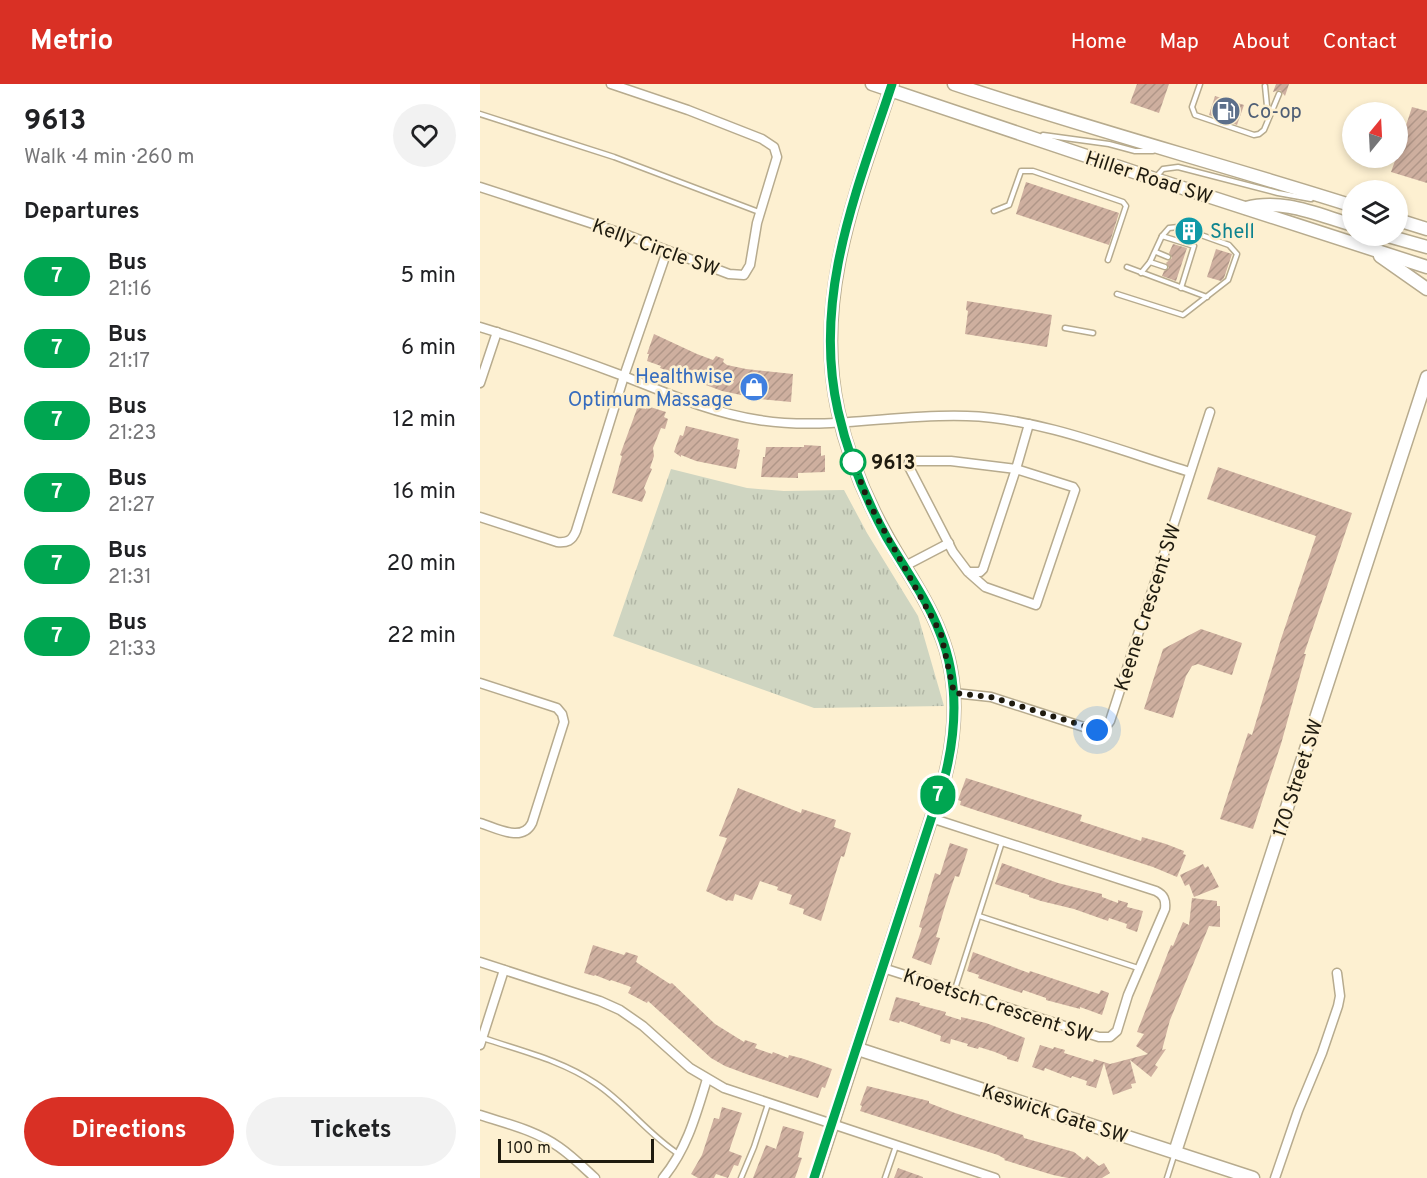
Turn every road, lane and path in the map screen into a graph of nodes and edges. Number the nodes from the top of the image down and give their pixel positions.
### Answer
1 (611, 84) edge
2 (872, 84) edge
3 (954, 84) edge
4 (1200, 84) edge
5 (1265, 86) dead end
6 (891, 87) edge
7 (1279, 94) dead end
8 (480, 114) edge
9 (1269, 117) junction
10 (1021, 133) junction
11 (1162, 147) junction
12 (1155, 179) junction
13 (480, 187) edge
14 (1342, 203) edge
15 (1342, 204) edge
16 (1245, 208) junction
17 (994, 211) dead end
18 (760, 212) junction
19 (1342, 222) edge
20 (1408, 223) edge
21 (1178, 227) dead end
22 (1427, 229) edge
23 (1201, 235) dead end
24 (1162, 236) junction
25 (1408, 242) edge
26 (1366, 247) junction
27 (1427, 247) edge
28 (667, 250) junction
29 (1156, 252) junction
30 (1168, 257) dead end
31 (1108, 260) dead end
32 (1183, 261) dead end
33 (1150, 262) junction
34 (1188, 263) junction
35 (1127, 267) dead end
36 (1165, 267) dead end
37 (1427, 267) edge
38 (1179, 272) dead end
39 (1141, 273) junction
40 (1185, 273) junction
41 (1180, 288) junction
42 (1427, 289) edge
43 (1117, 294) dead end
44 (1207, 298) junction
45 (480, 327) edge
46 (1065, 328) dead end
47 (497, 332) junction
48 (1093, 333) dead end
49 (624, 376) junction
50 (1427, 378) edge
51 (480, 383) edge
52 (1210, 412) dead end
53 (841, 422) junction
54 (1029, 424) junction
55 (1016, 469) junction
56 (1190, 472) junction
57 (480, 518) edge
58 (949, 543) junction
59 (905, 566) junction
60 (968, 572) junction
61 (480, 683) edge
62 (954, 693) junction
63 (931, 818) junction
64 (480, 822) edge
65 (1002, 841) junction
66 (979, 916) junction
67 (480, 962) edge
68 (883, 968) junction
69 (1139, 969) junction
70 (504, 970) junction
71 (1337, 973) dead end
72 (955, 990) junction
73 (481, 1041) edge
74 (858, 1049) junction
75 (707, 1080) junction
76 (768, 1103) junction
77 (480, 1115) edge
78 (833, 1124) junction
79 (897, 1146) junction
80 (1175, 1152) junction
81 (680, 1155) junction
82 (595, 1178) edge
83 (663, 1178) edge
84 (741, 1178) edge
85 (814, 1178) edge
86 (885, 1178) edge
87 (995, 1178) edge
88 (1167, 1178) edge
89 (1253, 1178) edge
90 (1275, 1178) edge

1 - 18 street, Kelly Circle SW
2 - 6 main road, Hiller Road SW
3 - 11 main road, Hiller Road SW
4 - 9 lane
5 - 9 lane
6 - 10 main road, Hiller Road SW
6 - 53 main road
7 - 9 lane
8 - 18 lane
10 - 11 lane
10 - 12 main road, Hiller Road SW
11 - 14 main road, Hiller Road SW
12 - 15 lane
12 - 16 main road, Hiller Road SW
13 - 28 street, Kelly Circle SW
16 - 19 main road
16 - 26 main road, Hiller Road SW
17 - 31 lane
18 - 28 street, Kelly Circle SW
20 - 22 main road
21 - 24 lane
23 - 44 lane
24 - 29 lane
24 - 34 lane
25 - 27 main road
26 - 37 main road, Hiller Road SW
26 - 42 main road
28 - 49 street
29 - 30 lane
29 - 33 lane
32 - 34 lane
33 - 36 lane
33 - 39 lane
34 - 40 lane
35 - 39 lane
38 - 40 lane
39 - 41 lane
40 - 41 lane
41 - 44 lane
43 - 44 lane
45 - 47 street
46 - 48 lane
47 - 49 street
47 - 51 street
49 - 53 street
49 - 57 street
50 - 80 main road, 170 Street SW
52 - 56 street, Keene Crescent SW
53 - 54 street
53 - 59 main road
54 - 55 street
54 - 56 street
55 - 58 street
55 - 60 street
55 - 60 street
56 - 62 street, Keene Crescent SW
58 - 59 street
58 - 60 street
59 - 62 main road
61 - 64 street
62 - 63 main road
63 - 65 street, Kroetsch Crescent SW
63 - 68 main road
65 - 66 lane
65 - 69 street, Kroetsch Crescent SW
66 - 69 lane
66 - 72 lane
67 - 70 street
68 - 72 street, Kroetsch Crescent SW
68 - 74 main road
69 - 72 street, Kroetsch Crescent SW
70 - 73 street
70 - 75 street
71 - 90 street
73 - 81 lane
74 - 78 main road
74 - 80 main road, Keswick Gate SW
75 - 76 street
75 - 81 street
76 - 78 street
76 - 84 lane
77 - 82 street
78 - 79 street
78 - 85 main road
79 - 86 lane
79 - 87 street
80 - 88 lane, 170 Street SW
80 - 89 main road, Keswick Gate SW
81 - 83 street

